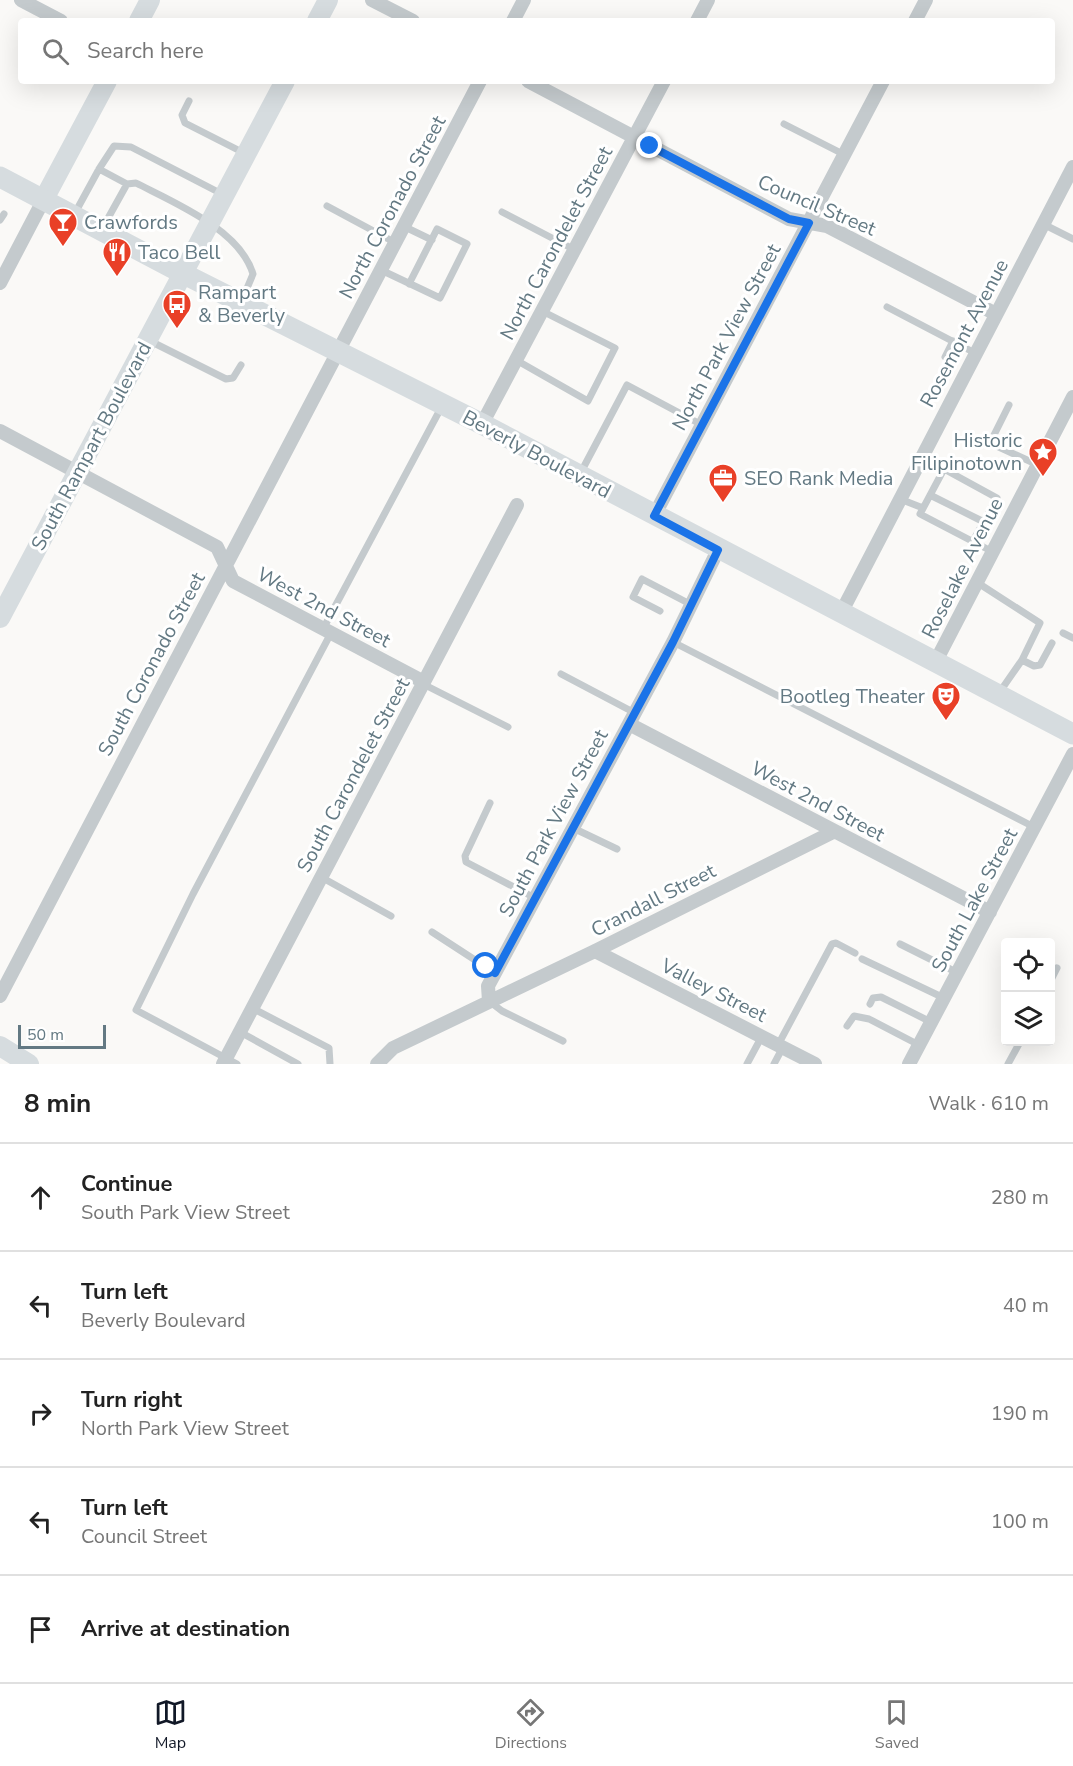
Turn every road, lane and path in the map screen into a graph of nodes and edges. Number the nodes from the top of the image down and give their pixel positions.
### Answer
1 (21, 0) edge
2 (150, 0) edge
3 (328, 0) edge
4 (372, 0) edge
5 (524, 0) edge
6 (708, 0) edge
7 (926, 0) edge
8 (55, 18) edge
9 (141, 18) edge
10 (319, 18) edge
11 (407, 18) edge
12 (515, 18) edge
13 (699, 18) edge
14 (917, 18) edge
15 (105, 84) edge
16 (283, 84) edge
17 (478, 84) edge
18 (534, 84) edge
19 (662, 84) edge
20 (881, 84) edge
21 (189, 101) dead end
22 (784, 124) dead end
23 (634, 137) junction
24 (246, 154) junction
25 (845, 155) junction
26 (1073, 167) edge
27 (99, 169) junction
28 (0, 177) edge
29 (127, 184) junction
30 (224, 195) junction
31 (44, 199) junction
32 (327, 206) dead end
33 (502, 212) dead end
34 (73, 215) junction
35 (210, 221) junction
36 (809, 223) junction
37 (1043, 224) junction
38 (403, 226) junction
39 (102, 230) junction
40 (1073, 239) edge
41 (432, 240) junction
42 (394, 242) junction
43 (574, 249) junction
44 (381, 270) junction
45 (182, 273) junction
46 (0, 283) edge
47 (409, 284) junction
48 (241, 302) junction
49 (887, 307) dead end
50 (542, 311) junction
51 (996, 314) junction
52 (147, 340) junction
53 (953, 341) junction
54 (338, 351) junction
55 (975, 353) junction
56 (945, 357) dead end
57 (516, 360) junction
58 (241, 365) dead end
59 (1073, 397) edge
60 (443, 404) junction
61 (1010, 405) dead end
62 (482, 424) junction
63 (702, 425) junction
64 (0, 431) edge
65 (1038, 465) junction
66 (78, 470) junction
67 (579, 476) junction
68 (930, 495) junction
69 (900, 499) junction
70 (518, 505) dead end
71 (922, 511) junction
72 (654, 516) junction
73 (984, 522) junction
74 (973, 541) junction
75 (718, 550) junction
76 (993, 552) junction
77 (225, 564) junction
78 (978, 583) junction
79 (690, 604) junction
80 (660, 611) dead end
81 (841, 613) junction
82 (0, 618) edge
83 (327, 631) junction
84 (1063, 633) dead end
85 (1073, 638) edge
86 (673, 642) junction
87 (1052, 643) dead end
88 (1022, 660) junction
89 (936, 662) junction
90 (561, 674) dead end
91 (423, 683) junction
92 (998, 695) junction
93 (632, 719) junction
94 (508, 727) dead end
95 (1073, 734) edge
96 (1073, 754) edge
97 (489, 803) dead end
98 (1034, 827) junction
99 (573, 828) junction
100 (833, 832) junction
101 (617, 849) dead end
102 (321, 877) junction
103 (535, 897) junction
104 (990, 912) junction
105 (391, 916) dead end
106 (432, 933) dead end
107 (900, 945) dead end
108 (596, 951) junction
109 (855, 953) dead end
110 (862, 959) dead end
111 (1057, 968) dead end
112 (1055, 972) edge
113 (495, 973) junction
114 (958, 973) junction
115 (0, 996) edge
116 (944, 998) junction
117 (489, 1000) junction
118 (870, 1004) dead end
119 (252, 1008) junction
120 (932, 1022) junction
121 (847, 1026) dead end
122 (240, 1032) junction
123 (762, 1036) junction
124 (563, 1041) dead end
125 (919, 1045) junction
126 (0, 1046) edge
127 (780, 1046) junction
128 (1017, 1046) edge
129 (229, 1062) edge
130 (384, 1062) edge
131 (29, 1064) edge
132 (298, 1064) edge
133 (330, 1064) edge
134 (747, 1064) edge
135 (774, 1064) edge
136 (815, 1064) edge
137 (909, 1064) edge
138 (1008, 1064) edge

1 - 8 street
2 - 9 street
3 - 10 street
4 - 11 street
5 - 12 street
6 - 13 street
7 - 14 street
15 - 31 street
16 - 24 street, South Rampart Boulevard
17 - 38 street, North Coronado Street
18 - 23 street, Council Street
19 - 23 street, North Carondelet Street
20 - 25 street, North Park View Street
21 - 24 lane
22 - 25 lane
23 - 36 street, Council Street
23 - 43 street, North Carondelet Street
24 - 30 street, South Rampart Boulevard
25 - 36 street, North Park View Street
26 - 37 street, Rosemont Avenue
27 - 29 lane
27 - 30 lane
27 - 34 lane
28 - 31 main road, Beverly Boulevard
29 - 35 lane
29 - 39 lane
30 - 35 street, South Rampart Boulevard
31 - 34 main road, Beverly Boulevard
31 - 46 street
32 - 42 lane
33 - 43 lane
34 - 39 main road, Beverly Boulevard
35 - 45 street, South Rampart Boulevard
35 - 48 lane
36 - 51 street, Council Street
36 - 63 street, North Park View Street
37 - 40 lane
37 - 51 street, Rosemont Avenue
38 - 41 lane
38 - 42 street, North Coronado Street
39 - 45 main road, Beverly Boulevard
41 - 47 lane
41 - 47 lane
42 - 44 street, North Coronado Street
43 - 50 street, North Carondelet Street
44 - 47 lane
44 - 54 street, North Coronado Street
45 - 48 main road, Beverly Boulevard
45 - 52 street, South Rampart Boulevard
48 - 54 main road, Beverly Boulevard
49 - 53 lane
50 - 57 street, North Carondelet Street
50 - 57 lane
51 - 55 street, Rosemont Avenue
52 - 58 lane
52 - 66 street, South Rampart Boulevard
53 - 55 lane
53 - 56 lane
54 - 60 main road, Beverly Boulevard
54 - 77 street, South Coronado Street
55 - 69 street, Rosemont Avenue
57 - 62 street, North Carondelet Street
59 - 65 street, Roselake Avenue
60 - 62 main road, Beverly Boulevard
60 - 83 lane
61 - 65 lane
62 - 67 main road, Beverly Boulevard
63 - 67 lane
63 - 72 street, North Park View Street
64 - 66 street, West 2nd Street
65 - 76 street, Roselake Avenue
66 - 77 street, West 2nd Street
66 - 82 street, South Rampart Boulevard
67 - 72 main road, Beverly Boulevard
68 - 71 lane
68 - 73 lane
68 - 73 lane
69 - 71 lane
69 - 81 street, Rosemont Avenue
70 - 91 street, South Carondelet Street
71 - 74 lane
72 - 75 main road, Beverly Boulevard
73 - 74 lane
74 - 76 lane
75 - 79 street, South Park View Street
75 - 81 main road, Beverly Boulevard
76 - 78 street, Roselake Avenue
77 - 83 street, West 2nd Street
77 - 115 street, South Coronado Street
78 - 88 lane
78 - 89 street, Roselake Avenue
79 - 80 lane
79 - 86 street, South Park View Street
81 - 89 main road, Beverly Boulevard
83 - 91 street, West 2nd Street
83 - 129 lane
84 - 85 lane
86 - 93 street, South Park View Street
86 - 98 lane
87 - 88 lane
88 - 92 lane
89 - 92 main road, Beverly Boulevard
90 - 93 lane
91 - 94 lane
91 - 102 street, South Carondelet Street
92 - 95 main road, Beverly Boulevard
93 - 99 street, South Park View Street
93 - 100 street, West 2nd Street
96 - 98 street, South Lake Street
97 - 103 lane
98 - 104 street, South Lake Street
99 - 101 lane
99 - 103 street, South Park View Street
100 - 104 street, West 2nd Street
100 - 108 street, Crandall Street
102 - 105 lane
102 - 119 street, South Carondelet Street
103 - 113 street, South Park View Street
104 - 114 street, South Lake Street
106 - 113 lane
107 - 114 lane
108 - 117 street, Crandall Street
108 - 123 street, Valley Street
109 - 127 lane
110 - 116 lane
111 - 112 lane
113 - 117 street, South Park View Street
114 - 116 street, South Lake Street
116 - 120 street, South Lake Street
117 - 124 lane
117 - 130 street
118 - 120 lane
119 - 122 street, South Carondelet Street
119 - 133 lane
120 - 125 street, South Lake Street
121 - 125 lane
122 - 129 street, South Carondelet Street
122 - 132 lane
123 - 127 street, Valley Street
123 - 134 lane
125 - 137 street, South Lake Street
126 - 131 street
127 - 135 lane
127 - 136 street, Valley Street
128 - 138 lane

